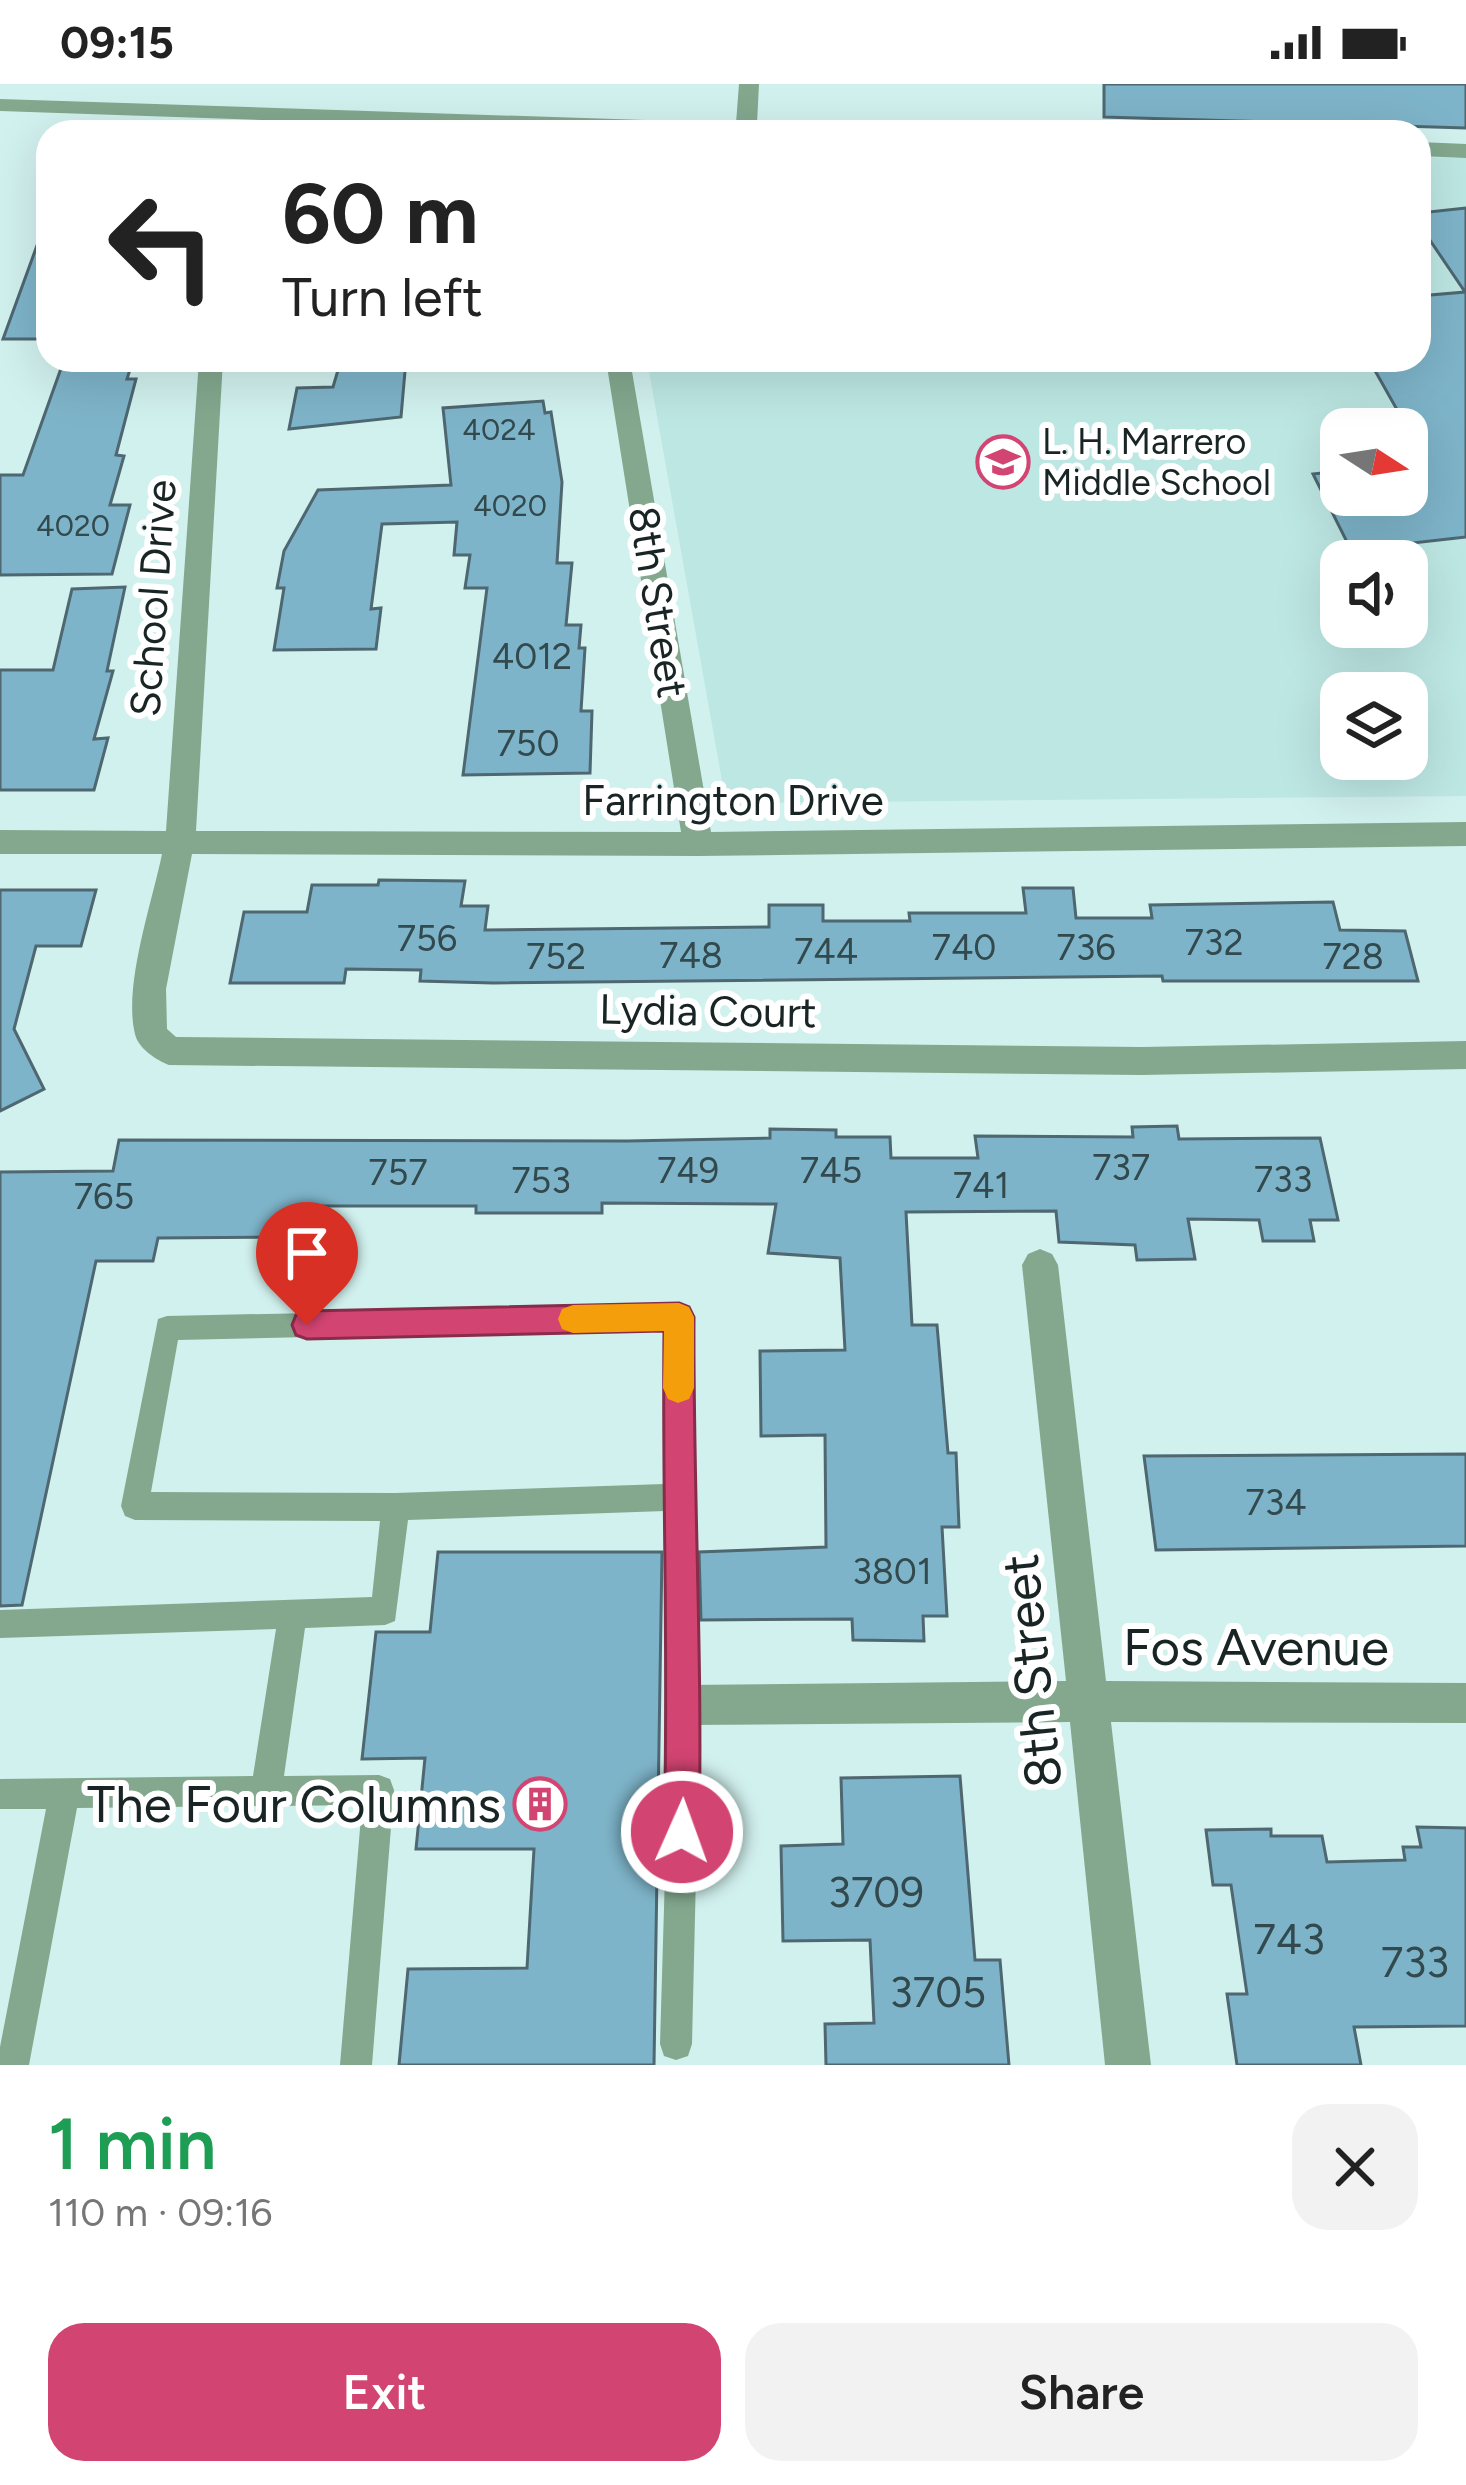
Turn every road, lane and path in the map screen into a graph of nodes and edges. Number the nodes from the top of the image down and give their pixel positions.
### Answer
1 (749, 84) edge
2 (0, 106) edge
3 (186, 120) edge
4 (747, 120) edge
5 (1431, 150) edge
6 (1466, 151) edge
7 (210, 372) edge
8 (620, 372) edge
9 (1466, 833) edge
10 (180, 841) junction
11 (0, 842) edge
12 (698, 844) junction
13 (1466, 1055) edge
14 (1040, 1265) dead end
15 (678, 1497) junction
16 (395, 1507) junction
17 (293, 1615) junction
18 (0, 1624) edge
19 (1090, 1700) junction
20 (1466, 1703) edge
21 (685, 1706) junction
22 (266, 1792) junction
23 (0, 1794) edge
24 (64, 1794) junction
25 (676, 2044) dead end
26 (13, 2065) edge
27 (356, 2065) edge
28 (1128, 2065) edge

1 - 4 street
2 - 3 street
5 - 6 street
7 - 10 street, School Drive
8 - 12 street, 8th Street
9 - 12 street, Farrington Drive
10 - 11 street, Farrington Drive
10 - 12 street, Farrington Drive
10 - 13 street, Lydia Court
14 - 19 street, 8th Street
15 - 16 lane
15 - 16 lane
15 - 21 lane
16 - 17 lane
17 - 18 lane
17 - 22 lane
19 - 20 street, Fos Avenue
19 - 21 street, Fos Avenue
19 - 28 street, 8th Street
21 - 25 lane
22 - 24 lane
22 - 27 lane
23 - 24 lane
24 - 26 lane

